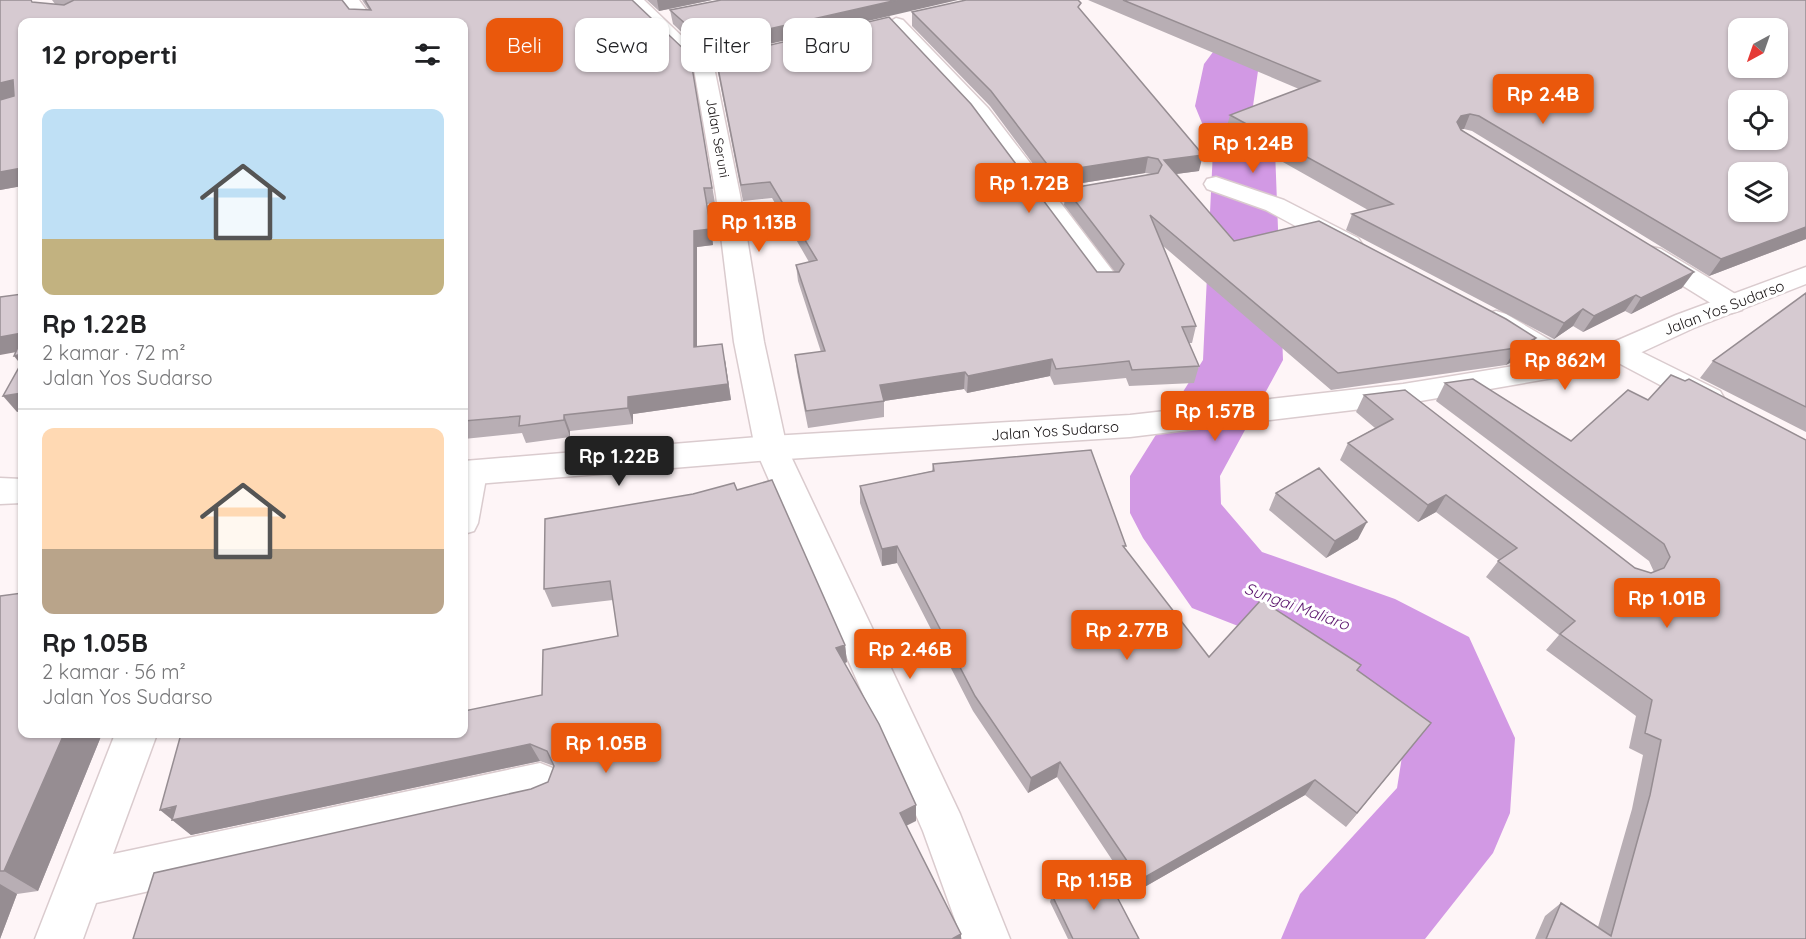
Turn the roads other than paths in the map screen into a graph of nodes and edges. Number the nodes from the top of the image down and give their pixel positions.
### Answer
1 (350, 0) edge
2 (633, 0) edge
3 (675, 16) edge
4 (362, 18) edge
5 (651, 18) edge
6 (664, 18) edge
7 (873, 29) edge
8 (669, 31) edge
9 (1216, 184) dead end
10 (1632, 243) edge
11 (1370, 255) edge
12 (1806, 275) edge
13 (1105, 280) edge
14 (1732, 304) junction
15 (1476, 310) edge
16 (1619, 351) junction
17 (1571, 366) junction
18 (1403, 394) junction
19 (1739, 414) edge
20 (1431, 417) edge
21 (771, 448) junction
22 (468, 473) edge
23 (0, 491) edge
24 (18, 491) edge
25 (135, 738) edge
26 (540, 783) edge
27 (80, 884) junction
28 (59, 939) edge
29 (986, 939) edge

1 - 4 street
2 - 5 street, Jalan Seruni
3 - 6 street
7 - 13 street
8 - 21 street, Jalan Seruni
9 - 11 street
10 - 14 street
12 - 14 street, Jalan Yos Sudarso
14 - 16 street, Jalan Yos Sudarso
15 - 17 street
16 - 17 street, Jalan Yos Sudarso
16 - 19 street
17 - 18 street, Jalan Yos Sudarso
18 - 20 street
18 - 21 street, Jalan Yos Sudarso
21 - 22 street, Jalan Yos Sudarso
21 - 29 street, Jalan Seruni
23 - 24 street
25 - 27 street
26 - 27 street
27 - 28 street

